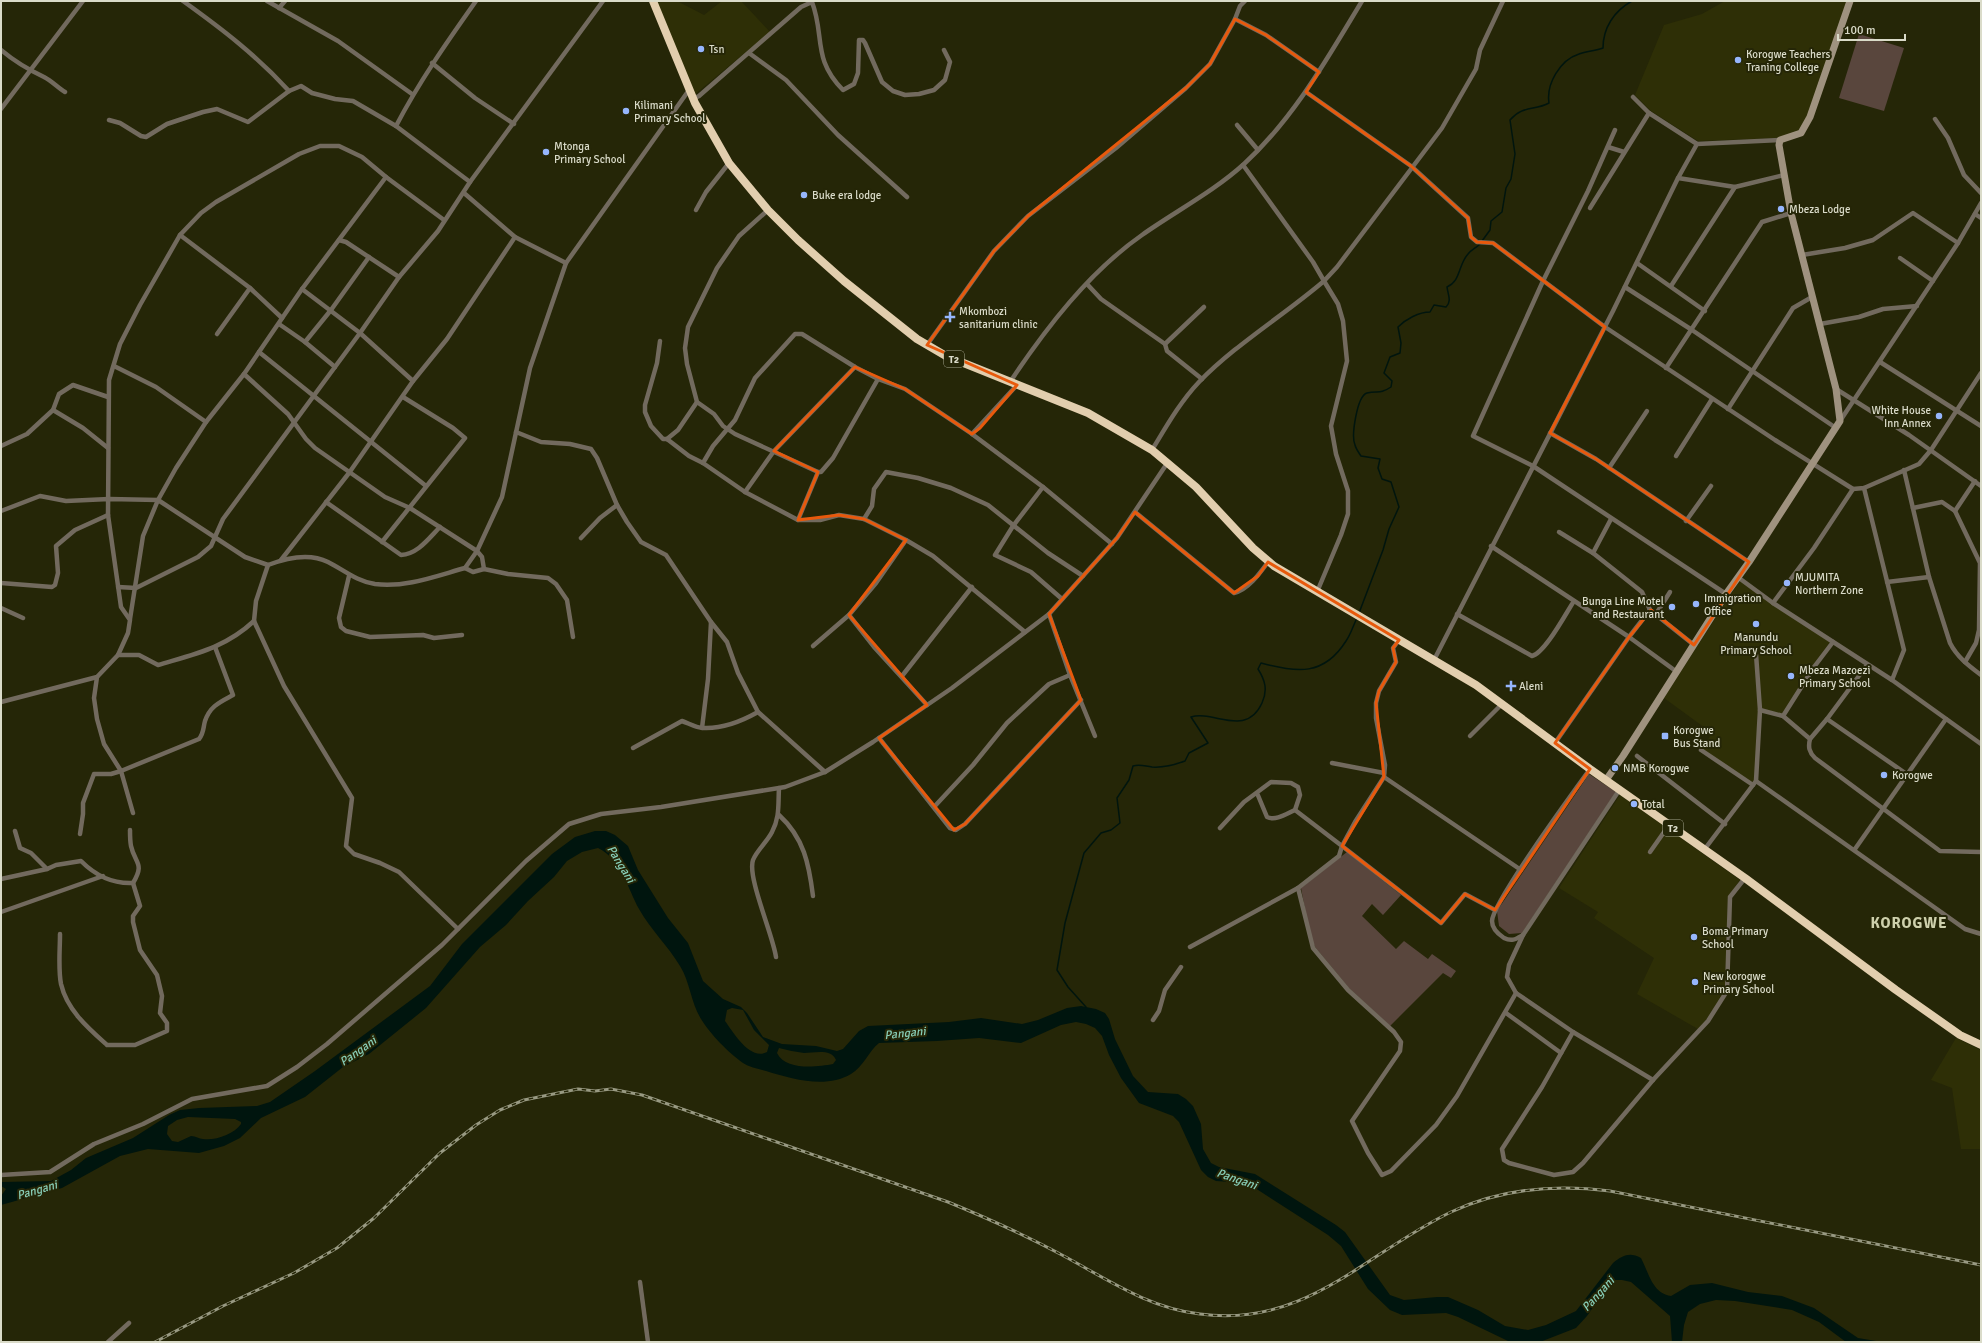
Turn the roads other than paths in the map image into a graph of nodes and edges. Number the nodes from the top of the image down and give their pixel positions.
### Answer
1 (83, 1) edge
2 (183, 1) edge
3 (267, 1) edge
4 (285, 1) edge
5 (476, 1) edge
6 (603, 1) edge
7 (653, 1) edge
8 (1244, 1) edge
9 (1362, 1) edge
10 (1502, 1) edge
11 (1850, 1) edge
12 (280, 8) junction
13 (1235, 19) junction
14 (1, 50) edge
15 (944, 50) dead end
16 (749, 53) junction
17 (432, 63) junction
18 (29, 70) junction
19 (1319, 72) junction
20 (689, 90) junction
21 (289, 91) junction
22 (65, 92) dead end
23 (1306, 92) junction
24 (412, 94) junction
25 (1633, 97) dead end
26 (693, 99) junction
27 (1, 109) edge
28 (1649, 113) junction
29 (1935, 119) dead end
30 (109, 120) dead end
31 (514, 124) junction
32 (1237, 125) dead end
33 (396, 126) junction
34 (1615, 130) dead end
35 (1780, 140) junction
36 (1697, 144) junction
37 (1608, 147) junction
38 (1258, 150) junction
39 (1624, 152) junction
40 (729, 163) junction
41 (1243, 165) junction
42 (1411, 166) junction
43 (1784, 175) junction
44 (386, 177) junction
45 (1678, 178) junction
46 (470, 182) junction
47 (1734, 187) junction
48 (464, 193) junction
49 (1981, 193) edge
50 (907, 197) dead end
51 (1981, 203) edge
52 (1590, 208) dead end
53 (696, 210) dead end
54 (768, 210) junction
55 (1791, 213) junction
56 (1975, 214) junction
57 (1981, 218) edge
58 (444, 220) junction
59 (180, 235) junction
60 (515, 237) junction
61 (339, 240) junction
62 (1958, 243) junction
63 (1802, 255) junction
64 (369, 257) junction
65 (1900, 258) dead end
66 (566, 263) junction
67 (1637, 263) junction
68 (399, 277) junction
69 (1324, 281) junction
70 (1542, 281) junction
71 (1933, 281) junction
72 (1087, 284) junction
73 (1671, 286) junction
74 (1625, 287) junction
75 (250, 288) junction
76 (302, 289) junction
77 (1812, 297) junction
78 (1916, 306) junction
79 (1204, 308) dead end
80 (331, 310) junction
81 (1705, 311) junction
82 (282, 318) junction
83 (279, 324) junction
84 (1820, 324) junction
85 (1605, 327) junction
86 (1692, 330) junction
87 (360, 333) junction
88 (217, 334) dead end
89 (660, 341) dead end
90 (305, 342) junction
91 (1165, 344) junction
92 (927, 345) junction
93 (259, 352) junction
94 (1880, 362) junction
95 (114, 366) junction
96 (855, 367) junction
97 (335, 368) junction
98 (1666, 368) junction
99 (1752, 371) junction
100 (1981, 373) edge
101 (244, 374) junction
102 (878, 379) junction
103 (1202, 379) junction
104 (413, 381) junction
105 (1014, 384) junction
106 (1836, 389) junction
107 (314, 396) junction
108 (108, 397) junction
109 (403, 397) junction
110 (1712, 399) junction
111 (1854, 400) junction
112 (696, 402) junction
113 (1728, 409) junction
114 (53, 410) junction
115 (1956, 410) junction
116 (1647, 411) dead end
117 (1840, 421) junction
118 (206, 422) junction
119 (295, 422) junction
120 (1981, 426) edge
121 (1836, 428) junction
122 (728, 430) junction
123 (516, 432) junction
124 (1550, 432) junction
125 (972, 434) junction
126 (667, 439) junction
127 (371, 441) junction
128 (1, 446) edge
129 (108, 448) junction
130 (1152, 450) junction
131 (1931, 450) junction
132 (774, 451) junction
133 (1676, 456) dead end
134 (703, 462) junction
135 (1168, 462) junction
136 (1813, 464) junction
137 (1533, 466) junction
138 (1609, 468) junction
139 (1904, 470) junction
140 (818, 472) junction
141 (349, 473) junction
142 (1975, 481) junction
143 (426, 486) junction
144 (1711, 486) dead end
145 (1981, 486) edge
146 (1043, 487) junction
147 (1864, 488) junction
148 (1853, 489) junction
149 (745, 492) junction
150 (109, 499) junction
151 (158, 500) junction
152 (326, 502) junction
153 (617, 505) junction
154 (410, 508) junction
155 (1913, 508) junction
156 (1, 511) edge
157 (1955, 511) junction
158 (1135, 512) junction
159 (108, 515) junction
160 (864, 519) junction
161 (1611, 519) junction
162 (798, 520) junction
163 (1686, 521) junction
164 (1013, 526) junction
165 (440, 527) junction
166 (1559, 532) dead end
167 (215, 538) junction
168 (581, 538) dead end
169 (906, 540) junction
170 (382, 542) junction
171 (1112, 544) junction
172 (1491, 546) junction
173 (477, 551) junction
174 (1593, 553) junction
175 (280, 560) junction
176 (1268, 562) junction
177 (1749, 562) junction
178 (268, 565) junction
179 (465, 568) junction
180 (484, 569) junction
181 (349, 576) junction
182 (1083, 576) junction
183 (1929, 577) junction
184 (1739, 578) junction
185 (1888, 582) junction
186 (1, 583) edge
187 (118, 587) junction
188 (972, 587) junction
189 (136, 588) junction
190 (1317, 592) junction
191 (1670, 592) dead end
192 (1726, 594) junction
193 (1062, 599) junction
194 (1574, 601) junction
195 (1773, 603) junction
196 (1, 608) edge
197 (1650, 610) junction
198 (1049, 614) junction
199 (1457, 614) junction
200 (1656, 614) junction
201 (850, 615) junction
202 (23, 618) dead end
203 (130, 620) junction
204 (254, 621) junction
205 (711, 622) junction
206 (1025, 632) junction
207 (462, 635) dead end
208 (572, 637) dead end
209 (1629, 637) junction
210 (1399, 640) junction
211 (1833, 642) junction
212 (1694, 645) junction
213 (814, 646) dead end
214 (216, 647) junction
215 (1756, 654) dead end
216 (118, 655) junction
217 (1434, 660) junction
218 (1966, 662) junction
219 (1867, 665) junction
220 (1677, 672) junction
221 (1070, 675) junction
222 (1981, 675) edge
223 (902, 676) junction
224 (97, 677) junction
225 (1892, 680) junction
226 (1081, 700) junction
227 (1, 702) edge
228 (1502, 704) junction
229 (927, 705) junction
230 (1760, 710) junction
231 (758, 712) junction
232 (1783, 716) junction
233 (1827, 719) junction
234 (1946, 719) junction
235 (702, 728) junction
236 (1095, 736) dead end
237 (1470, 736) dead end
238 (880, 738) junction
239 (1810, 739) junction
240 (1555, 743) junction
241 (1981, 744) edge
242 (634, 748) dead end
243 (1701, 750) dead end
244 (1637, 756) dead end
245 (1332, 763) dead end
246 (1590, 769) junction
247 (121, 771) junction
248 (825, 772) junction
249 (1384, 775) junction
250 (1908, 775) junction
251 (1606, 780) junction
252 (1756, 780) junction
253 (1753, 785) junction
254 (779, 788) junction
255 (1620, 789) junction
256 (1257, 793) junction
257 (934, 807) junction
258 (1883, 809) junction
259 (1295, 810) junction
260 (133, 813) dead end
261 (779, 815) junction
262 (1725, 824) junction
263 (1669, 825) junction
264 (1220, 828) dead end
265 (130, 830) dead end
266 (15, 831) dead end
267 (80, 834) dead end
268 (1342, 846) junction
269 (1704, 850) junction
270 (1855, 850) junction
271 (1650, 852) dead end
272 (1981, 852) edge
273 (47, 869) junction
274 (1521, 870) junction
275 (103, 876) junction
276 (1744, 878) junction
277 (1, 879) edge
278 (133, 883) junction
279 (1298, 888) junction
280 (813, 896) dead end
281 (1495, 910) junction
282 (1, 912) edge
283 (458, 929) junction
284 (60, 934) dead end
285 (1981, 934) edge
286 (1523, 935) junction
287 (1190, 946) dead end
288 (776, 957) dead end
289 (1181, 968) dead end
290 (1516, 993) junction
291 (1506, 1013) junction
292 (1153, 1020) dead end
293 (1573, 1032) junction
294 (1981, 1045) edge
295 (1561, 1053) junction
296 (1653, 1080) junction
297 (1, 1175) edge
298 (640, 1282) dead end
299 (129, 1322) dead end
300 (108, 1342) edge
301 (648, 1342) edge

1 - 18 street
2 - 21 street
3 - 12 street
4 - 12 street
5 - 17 street
6 - 31 street
7 - 20 highway, T2
8 - 13 street
9 - 19 street
10 - 42 street
11 - 35 street
12 - 24 street
13 - 19 street
13 - 92 street
14 - 18 street
15 - 16 street
16 - 26 street
16 - 50 street
17 - 24 street
17 - 31 street
18 - 22 street
18 - 27 street
19 - 23 street
20 - 26 highway, T2
20 - 66 street
21 - 30 street
21 - 33 street
23 - 38 street
23 - 42 street
24 - 33 street
25 - 28 street
26 - 40 highway, T2
28 - 36 street
28 - 39 street
29 - 49 street
31 - 46 street
32 - 38 street
33 - 46 street
34 - 37 street
35 - 36 street
35 - 43 street
36 - 45 street
37 - 39 street
37 - 70 street
38 - 41 street
39 - 52 street
40 - 53 street
40 - 54 highway, T2
41 - 69 street
41 - 72 street
42 - 69 street
42 - 70 street
43 - 47 street
43 - 55 street
44 - 58 street
44 - 59 street
44 - 61 street
45 - 47 street
45 - 67 street
46 - 48 street
47 - 73 street
48 - 58 street
48 - 60 street
51 - 56 street
54 - 92 highway, T2
54 - 112 street
55 - 63 street
55 - 81 street
56 - 57 street
56 - 62 street
58 - 68 street
59 - 75 street
59 - 95 street
60 - 66 street
60 - 104 street
61 - 64 street
61 - 76 street
62 - 63 street
62 - 71 street
63 - 77 street
64 - 68 street
64 - 80 street
65 - 71 street
66 - 123 street
67 - 73 street
67 - 74 street
68 - 87 street
69 - 103 street
69 - 190 street
70 - 85 street
70 - 137 street
71 - 78 street
72 - 91 street
72 - 105 street
73 - 81 street
74 - 85 street
74 - 86 street
75 - 82 street
75 - 88 street
76 - 80 street
76 - 82 street
77 - 84 street
77 - 99 street
78 - 84 street
78 - 94 street
79 - 91 street
80 - 87 street
80 - 90 street
81 - 86 street
82 - 83 street
83 - 90 street
83 - 93 street
84 - 106 street
85 - 98 street
85 - 124 street
86 - 98 street
86 - 99 street
87 - 97 street
87 - 104 street
89 - 126 street
90 - 97 street
91 - 103 street
92 - 105 highway, T2
93 - 101 street
93 - 107 street
94 - 111 street
94 - 115 street
95 - 108 street
95 - 118 street
96 - 102 street
96 - 122 street
96 - 132 street
97 - 107 street
98 - 110 street
99 - 113 street
99 - 121 street
100 - 115 street
101 - 118 street
101 - 119 street
102 - 125 street
102 - 140 street
103 - 130 street
104 - 109 street
105 - 125 street
105 - 130 highway, T2
106 - 111 street
106 - 117 street
107 - 119 street
107 - 127 street
108 - 114 street
108 - 129 street
109 - 127 street
109 - 143 street
110 - 113 street
110 - 133 street
111 - 117 street
111 - 131 street
112 - 122 street
112 - 126 street
113 - 136 street
114 - 128 street
114 - 129 street
115 - 120 street
115 - 131 street
116 - 138 street
117 - 121 street
118 - 151 street
119 - 141 street
119 - 167 street
121 - 136 street
122 - 132 street
122 - 134 street
123 - 153 street
123 - 173 street
124 - 137 street
124 - 138 street
125 - 146 street
126 - 134 street
127 - 141 street
127 - 143 street
129 - 150 street
130 - 135 highway, T2
131 - 139 street
131 - 142 street
132 - 140 street
132 - 149 street
134 - 149 street
135 - 158 street
135 - 176 highway, T2
136 - 148 street
136 - 177 street
137 - 161 street
137 - 172 street
138 - 163 street
139 - 147 street
139 - 155 street
140 - 162 street
141 - 152 street
141 - 154 street
142 - 145 street
142 - 157 street
143 - 154 street
144 - 163 street
146 - 164 street
146 - 171 street
147 - 148 street
147 - 185 street
148 - 195 street
149 - 162 street
150 - 151 street
150 - 156 street
150 - 159 street
151 - 167 street
151 - 189 street
152 - 170 street
152 - 175 street
153 - 168 street
153 - 205 street
154 - 165 street
154 - 170 street
155 - 157 street
155 - 183 street
157 - 218 street
158 - 171 street
158 - 176 street
159 - 186 street
159 - 187 street
160 - 162 street
160 - 164 street
160 - 169 street
161 - 174 street
161 - 192 street
163 - 177 street
164 - 182 street
164 - 193 street
165 - 170 street
165 - 173 street
166 - 174 street
167 - 178 street
167 - 189 street
169 - 188 street
169 - 201 street
171 - 182 street
172 - 194 street
172 - 199 street
173 - 179 street
173 - 180 street
174 - 197 street
175 - 178 street
175 - 181 street
176 - 190 highway, T2
177 - 184 street
178 - 204 street
179 - 180 street
179 - 181 street
180 - 208 street
181 - 207 street
182 - 193 street
183 - 185 street
183 - 218 street
184 - 192 street
184 - 195 street
185 - 225 street
187 - 189 street
187 - 203 street
188 - 206 street
188 - 223 street
189 - 203 street
190 - 210 highway, T2
191 - 200 street
192 - 212 street
193 - 198 street
194 - 199 street
194 - 209 street
195 - 211 street
196 - 202 street
197 - 200 street
197 - 209 street
198 - 206 street
198 - 221 street
199 - 217 street
200 - 212 street
201 - 213 street
201 - 223 street
203 - 216 street
204 - 214 street
204 - 283 street
205 - 231 street
205 - 235 street
206 - 229 street
209 - 220 street
209 - 240 street
210 - 217 highway, T2
210 - 249 street
211 - 219 street
211 - 232 street
212 - 220 street
214 - 216 street
214 - 247 street
215 - 230 street
216 - 224 street
217 - 228 highway, T2
218 - 222 street
219 - 225 street
219 - 233 street
220 - 251 street
221 - 226 street
221 - 257 street
223 - 229 street
224 - 227 street
224 - 247 street
225 - 234 street
226 - 236 street
226 - 257 street
228 - 237 street
228 - 240 highway, T2
229 - 238 street
230 - 232 street
230 - 252 street
231 - 235 street
231 - 248 street
232 - 239 street
233 - 239 street
233 - 250 street
234 - 241 street
234 - 250 street
235 - 242 street
238 - 248 street
238 - 257 street
239 - 258 street
240 - 246 highway, T2
243 - 253 street
244 - 262 street
245 - 249 street
246 - 251 highway, T2
246 - 274 street
247 - 260 street
247 - 267 street
248 - 254 street
249 - 268 street
249 - 274 street
250 - 258 street
251 - 255 highway, T2
252 - 253 street
252 - 270 street
253 - 262 street
254 - 261 street
254 - 283 street
255 - 263 highway, T2
255 - 286 street
256 - 259 street
256 - 259 street
256 - 264 street
258 - 270 street
258 - 272 street
259 - 268 street
261 - 280 street
261 - 288 street
262 - 269 street
263 - 269 highway, T2
263 - 271 street
265 - 278 street
266 - 273 street
268 - 279 street
268 - 281 street
269 - 276 highway, T2
270 - 285 street
273 - 275 street
273 - 277 street
274 - 281 street
275 - 278 street
275 - 282 street
276 - 294 highway, T2
276 - 296 street
278 - 284 street
279 - 287 street
279 - 291 street
281 - 286 street
283 - 297 street
286 - 290 street
289 - 292 street
290 - 291 street
290 - 293 street
291 - 295 street
293 - 295 street
293 - 296 street
295 - 296 street
298 - 301 street
299 - 300 street

